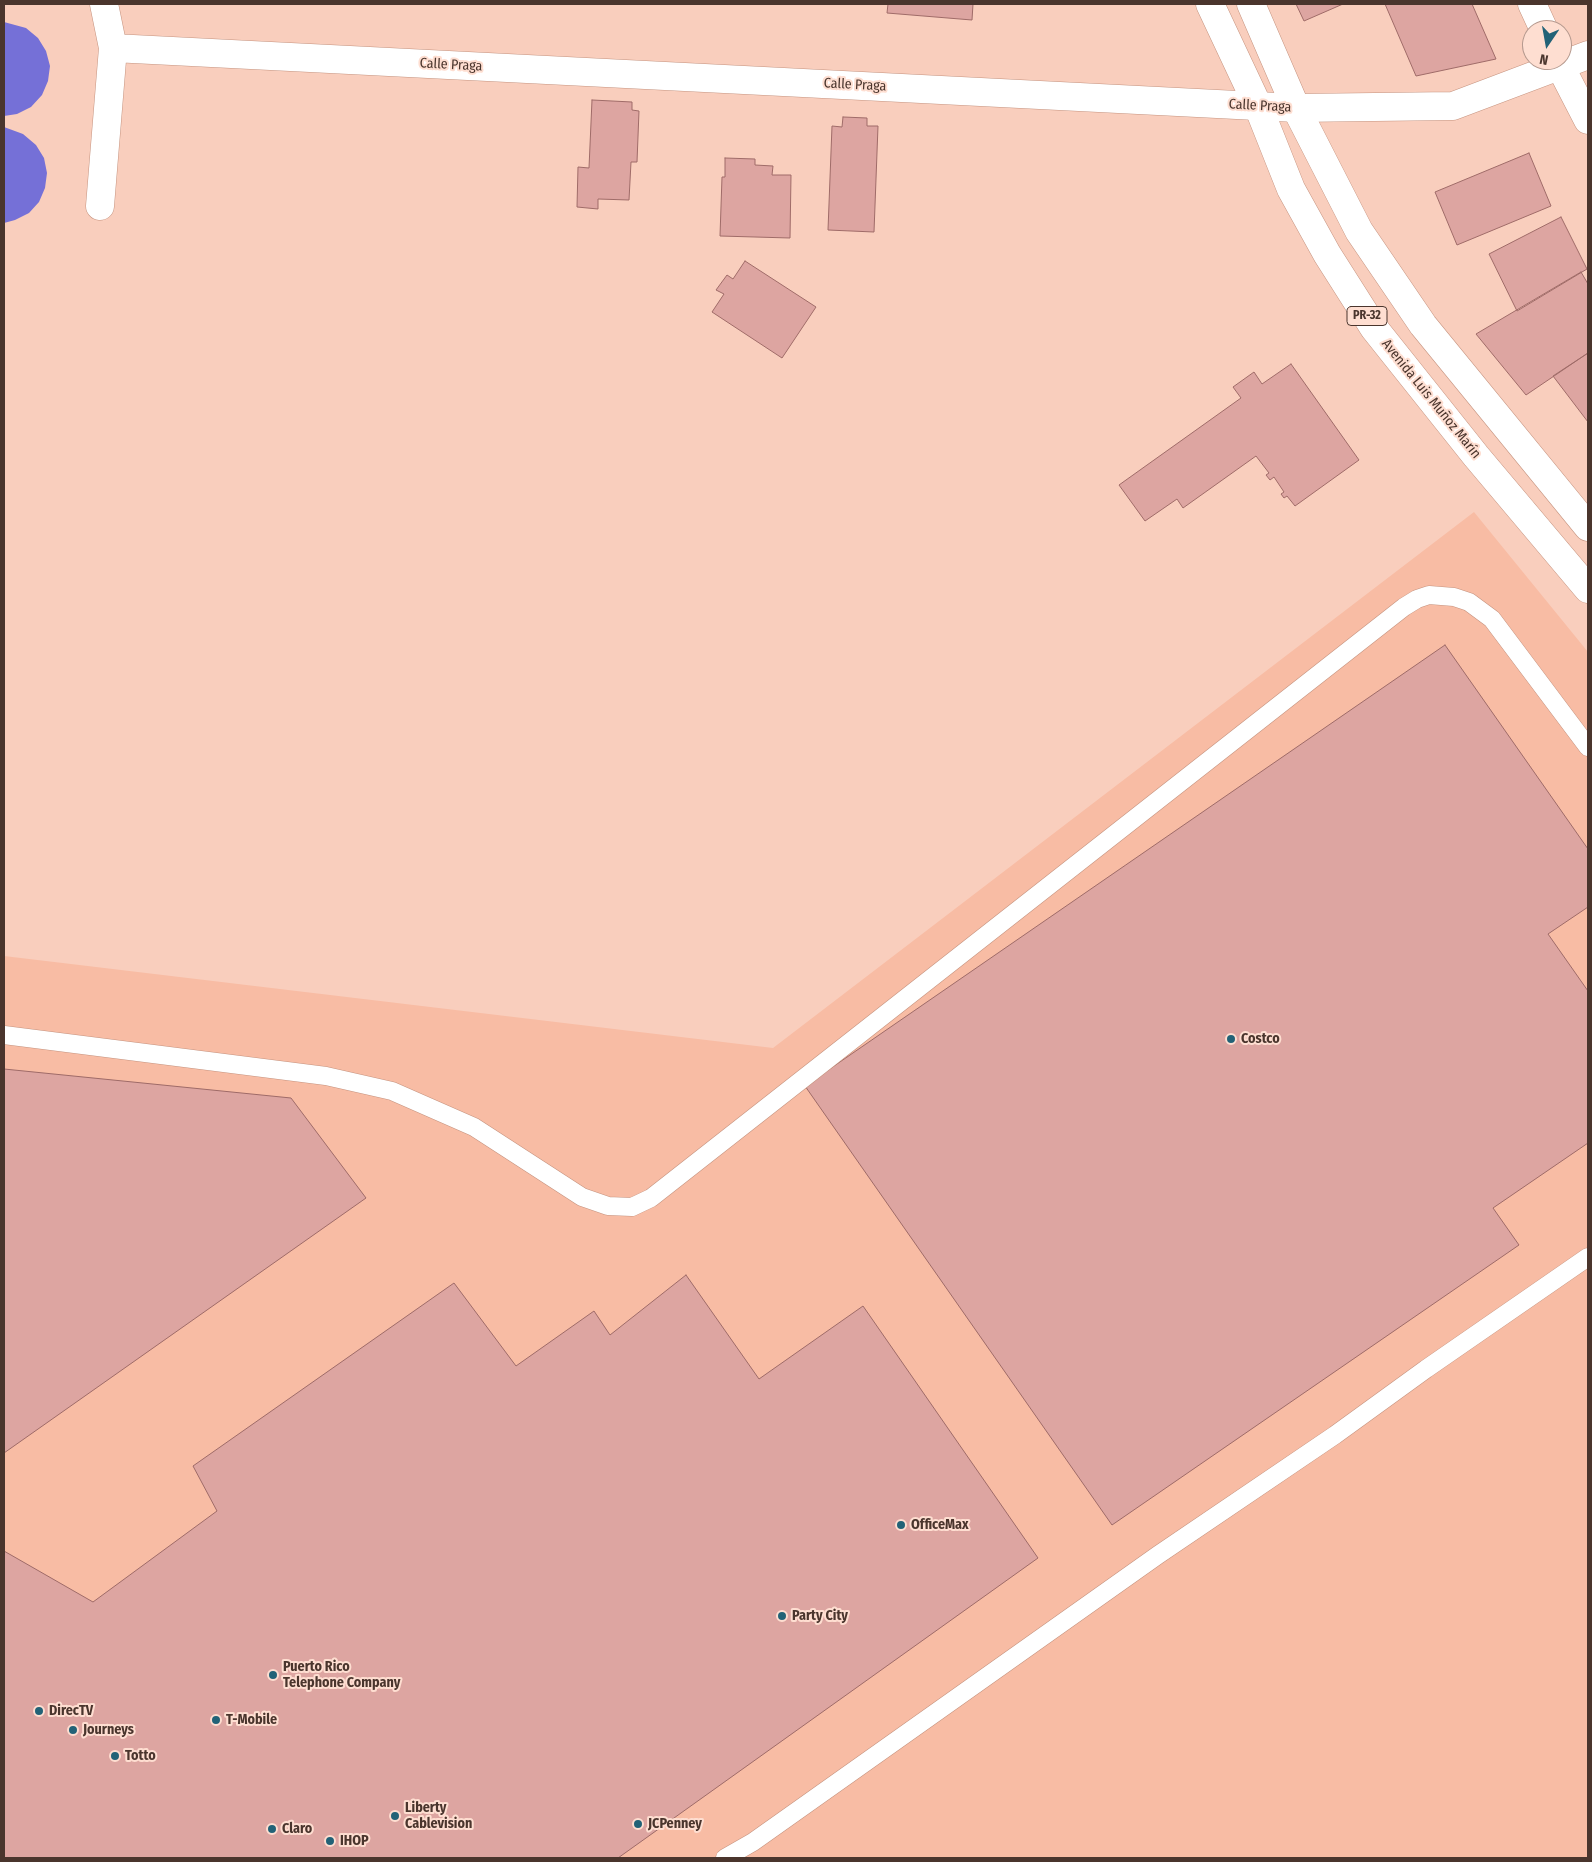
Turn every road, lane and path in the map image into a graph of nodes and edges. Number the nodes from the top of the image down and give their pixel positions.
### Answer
1 (104, 4) edge
2 (1210, 4) edge
3 (1251, 4) edge
4 (1532, 4) edge
5 (1539, 20) edge
6 (113, 48) junction
7 (1588, 55) edge
8 (1572, 59) edge
9 (1541, 70) edge
10 (1562, 70) edge
11 (1258, 106) junction
12 (1296, 108) junction
13 (1588, 120) edge
14 (100, 206) dead end
15 (1588, 527) edge
16 (1588, 588) edge
17 (1588, 747) edge
18 (4, 1035) edge
19 (1588, 1257) edge
20 (726, 1858) edge

1 - 6 street
2 - 11 street, Avenida Luis Muñoz Marín / PR-32
3 - 12 street, PR-32
4 - 5 street
6 - 11 street, Calle Praga
6 - 14 street
7 - 8 street, Calle Praga
9 - 12 street, Calle Praga
10 - 13 street
11 - 12 street, Calle Praga
11 - 16 street, Avenida Luis Muñoz Marín / PR-32
12 - 15 street, PR-32
17 - 18 lane
19 - 20 lane

